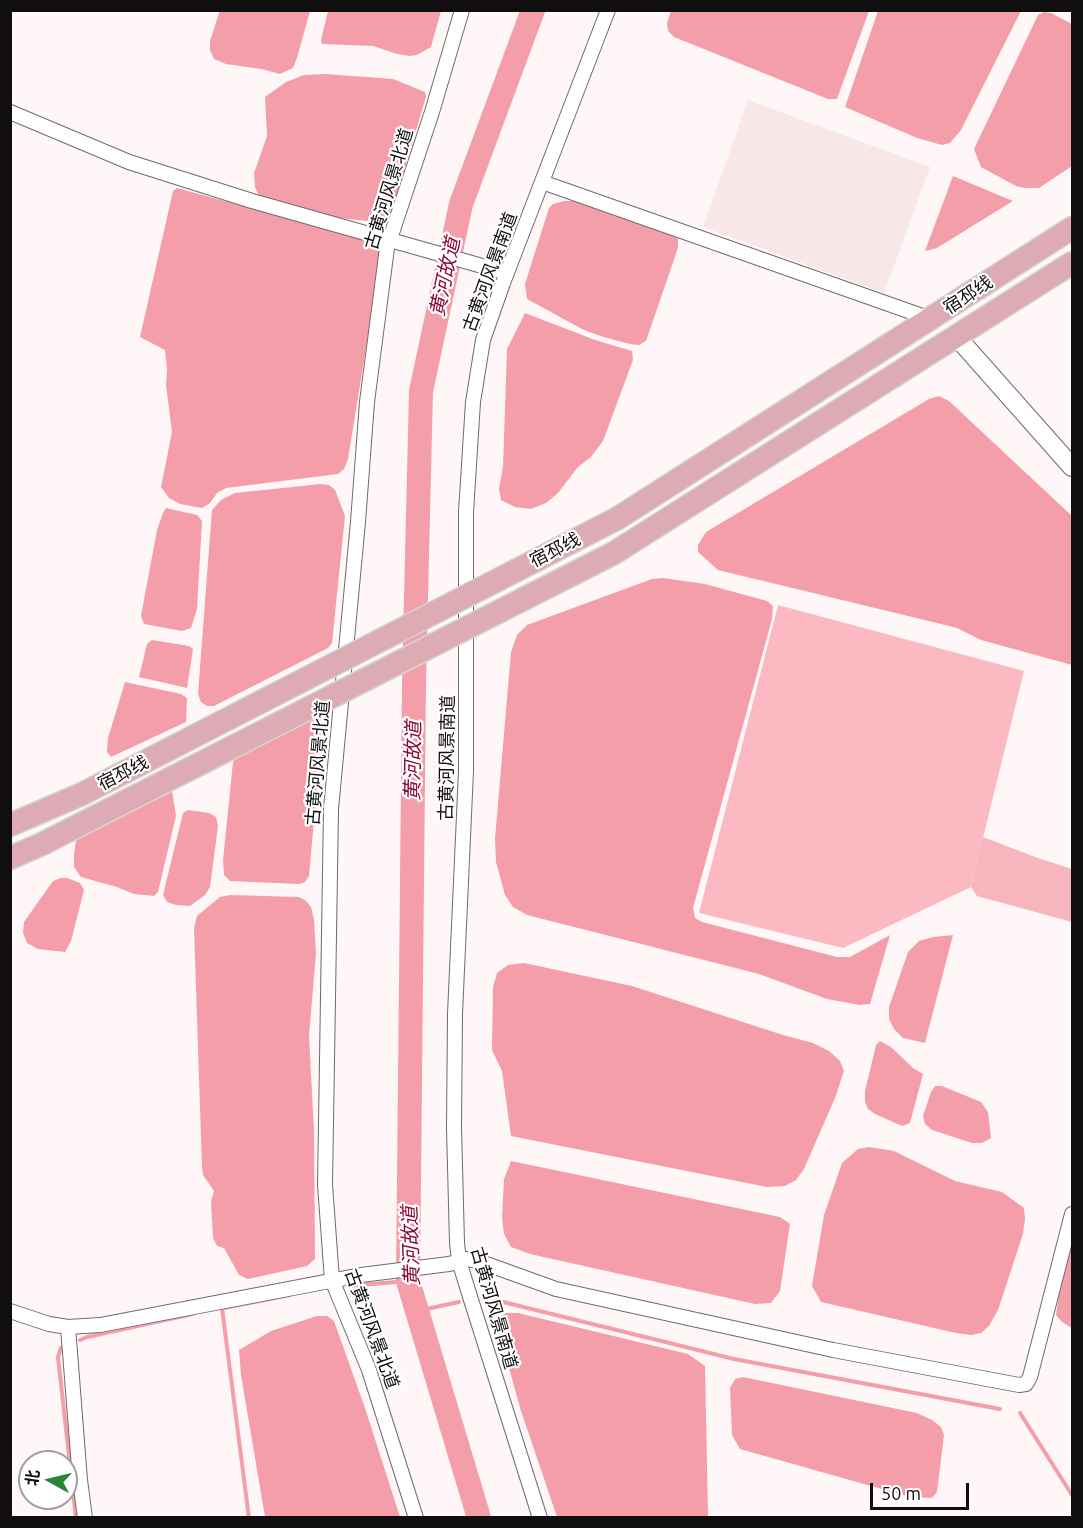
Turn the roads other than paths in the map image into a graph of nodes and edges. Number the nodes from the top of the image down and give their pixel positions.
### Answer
1 (462, 10) edge
2 (609, 10) edge
3 (10, 112) edge
4 (542, 182) junction
5 (1072, 228) edge
6 (396, 241) junction
7 (1072, 263) edge
8 (502, 271) junction
9 (930, 319) junction
10 (956, 336) junction
11 (1072, 467) edge
12 (10, 825) edge
13 (10, 858) edge
14 (1072, 1214) edge
15 (454, 1262) junction
16 (332, 1280) junction
17 (10, 1311) edge
18 (68, 1327) junction
19 (85, 1518) edge
20 (416, 1518) edge
21 (540, 1518) edge

1 - 6 street, 古黄河风景北道
2 - 4 street, 古黄河风景南道
3 - 6 street
4 - 8 street, 古黄河风景南道
4 - 9 street
5 - 9 main road, 宿邳线
6 - 8 street
6 - 16 street, 古黄河风景北道
7 - 10 main road, 宿邳线
8 - 15 street, 古黄河风景南道
9 - 12 main road, 宿邳线, bridge
10 - 11 street
10 - 13 main road, 宿邳线, bridge
14 - 15 street
15 - 16 street
15 - 21 street, 古黄河风景南道
16 - 18 street
16 - 20 street, 古黄河风景北道
17 - 18 street
18 - 19 street

